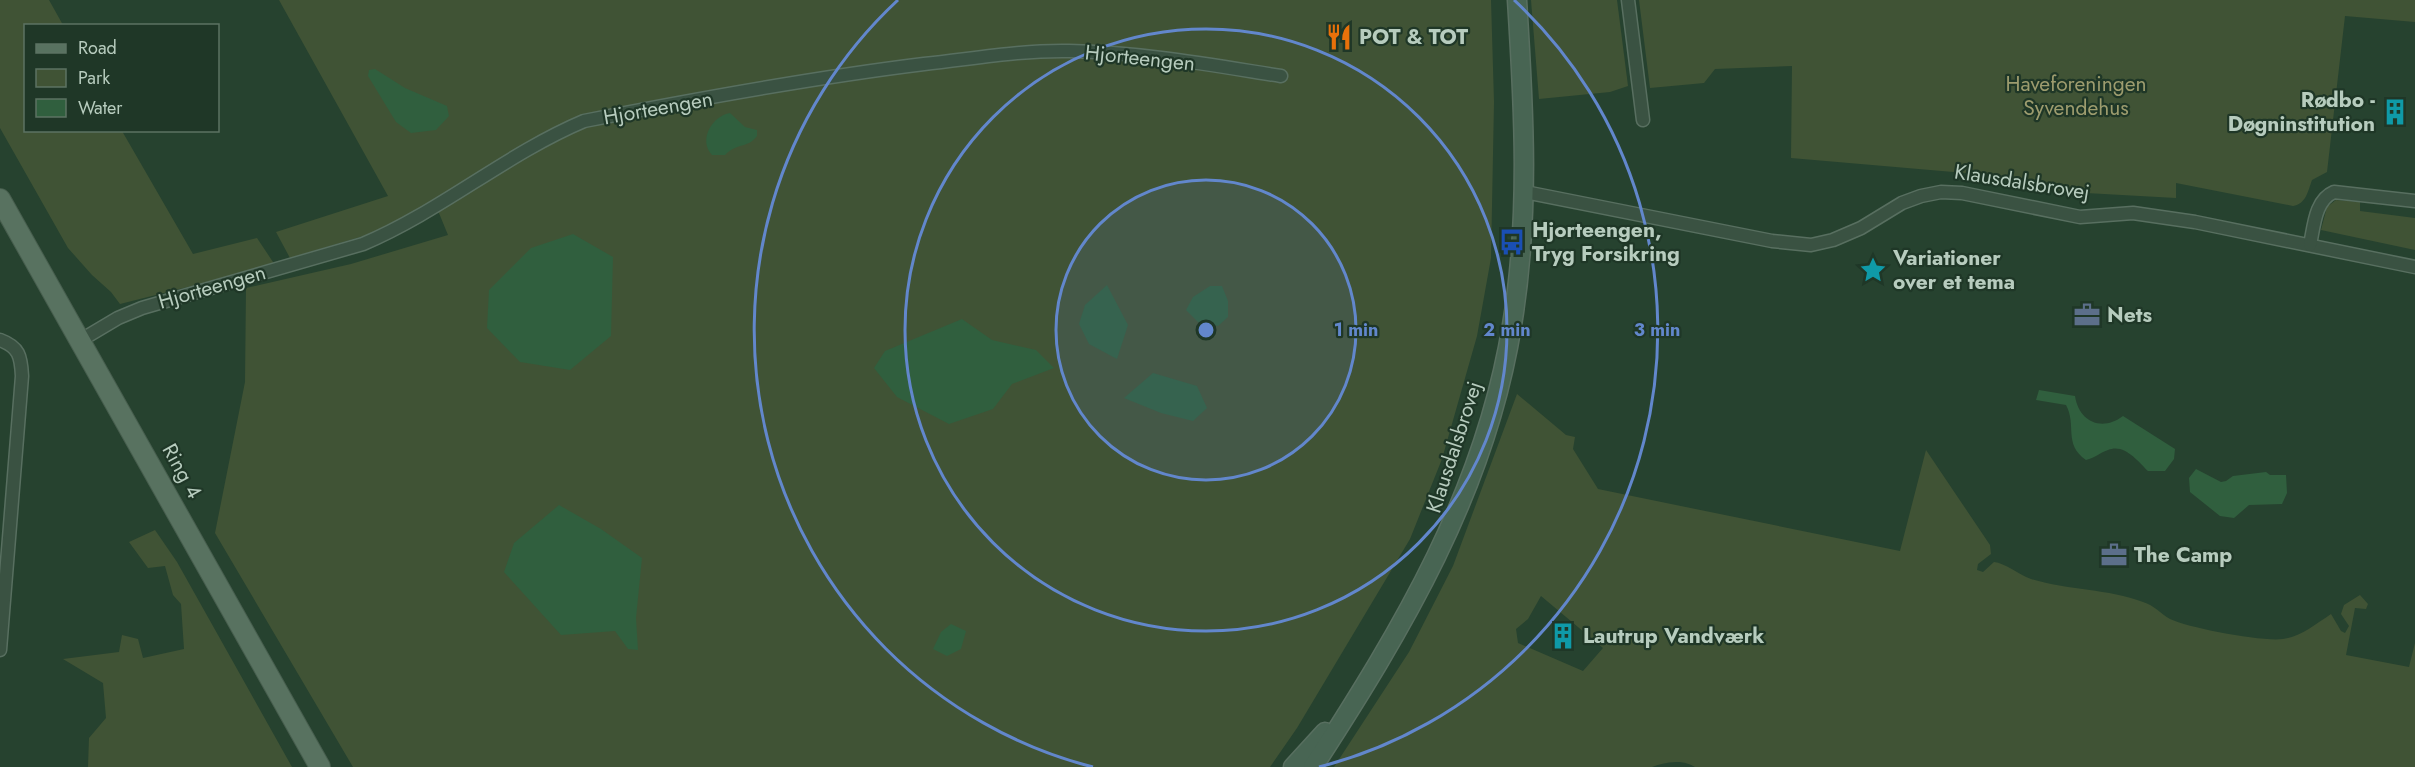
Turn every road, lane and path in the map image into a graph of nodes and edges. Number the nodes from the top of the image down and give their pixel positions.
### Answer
1 (1517, 0) edge
2 (1628, 0) edge
3 (1281, 76) dead end
4 (1643, 120) dead end
5 (1525, 192) junction
6 (0, 199) edge
7 (2415, 201) edge
8 (2310, 245) junction
9 (2415, 267) edge
10 (0, 340) edge
11 (81, 340) junction
12 (0, 650) edge
13 (1359, 696) junction
14 (320, 767) edge
15 (1293, 767) edge
16 (1312, 767) edge

1 - 5 street, Klausdalsbrovej
2 - 4 street
3 - 11 street, Hjorteengen
5 - 8 street, Klausdalsbrovej
5 - 13 street, Klausdalsbrovej
6 - 11 main road, Ring 4
7 - 8 street
8 - 9 street, Klausdalsbrovej
10 - 12 street
11 - 14 main road, Ring 4
13 - 15 street, Klausdalsbrovej
13 - 16 street, Klausdalsbrovej

